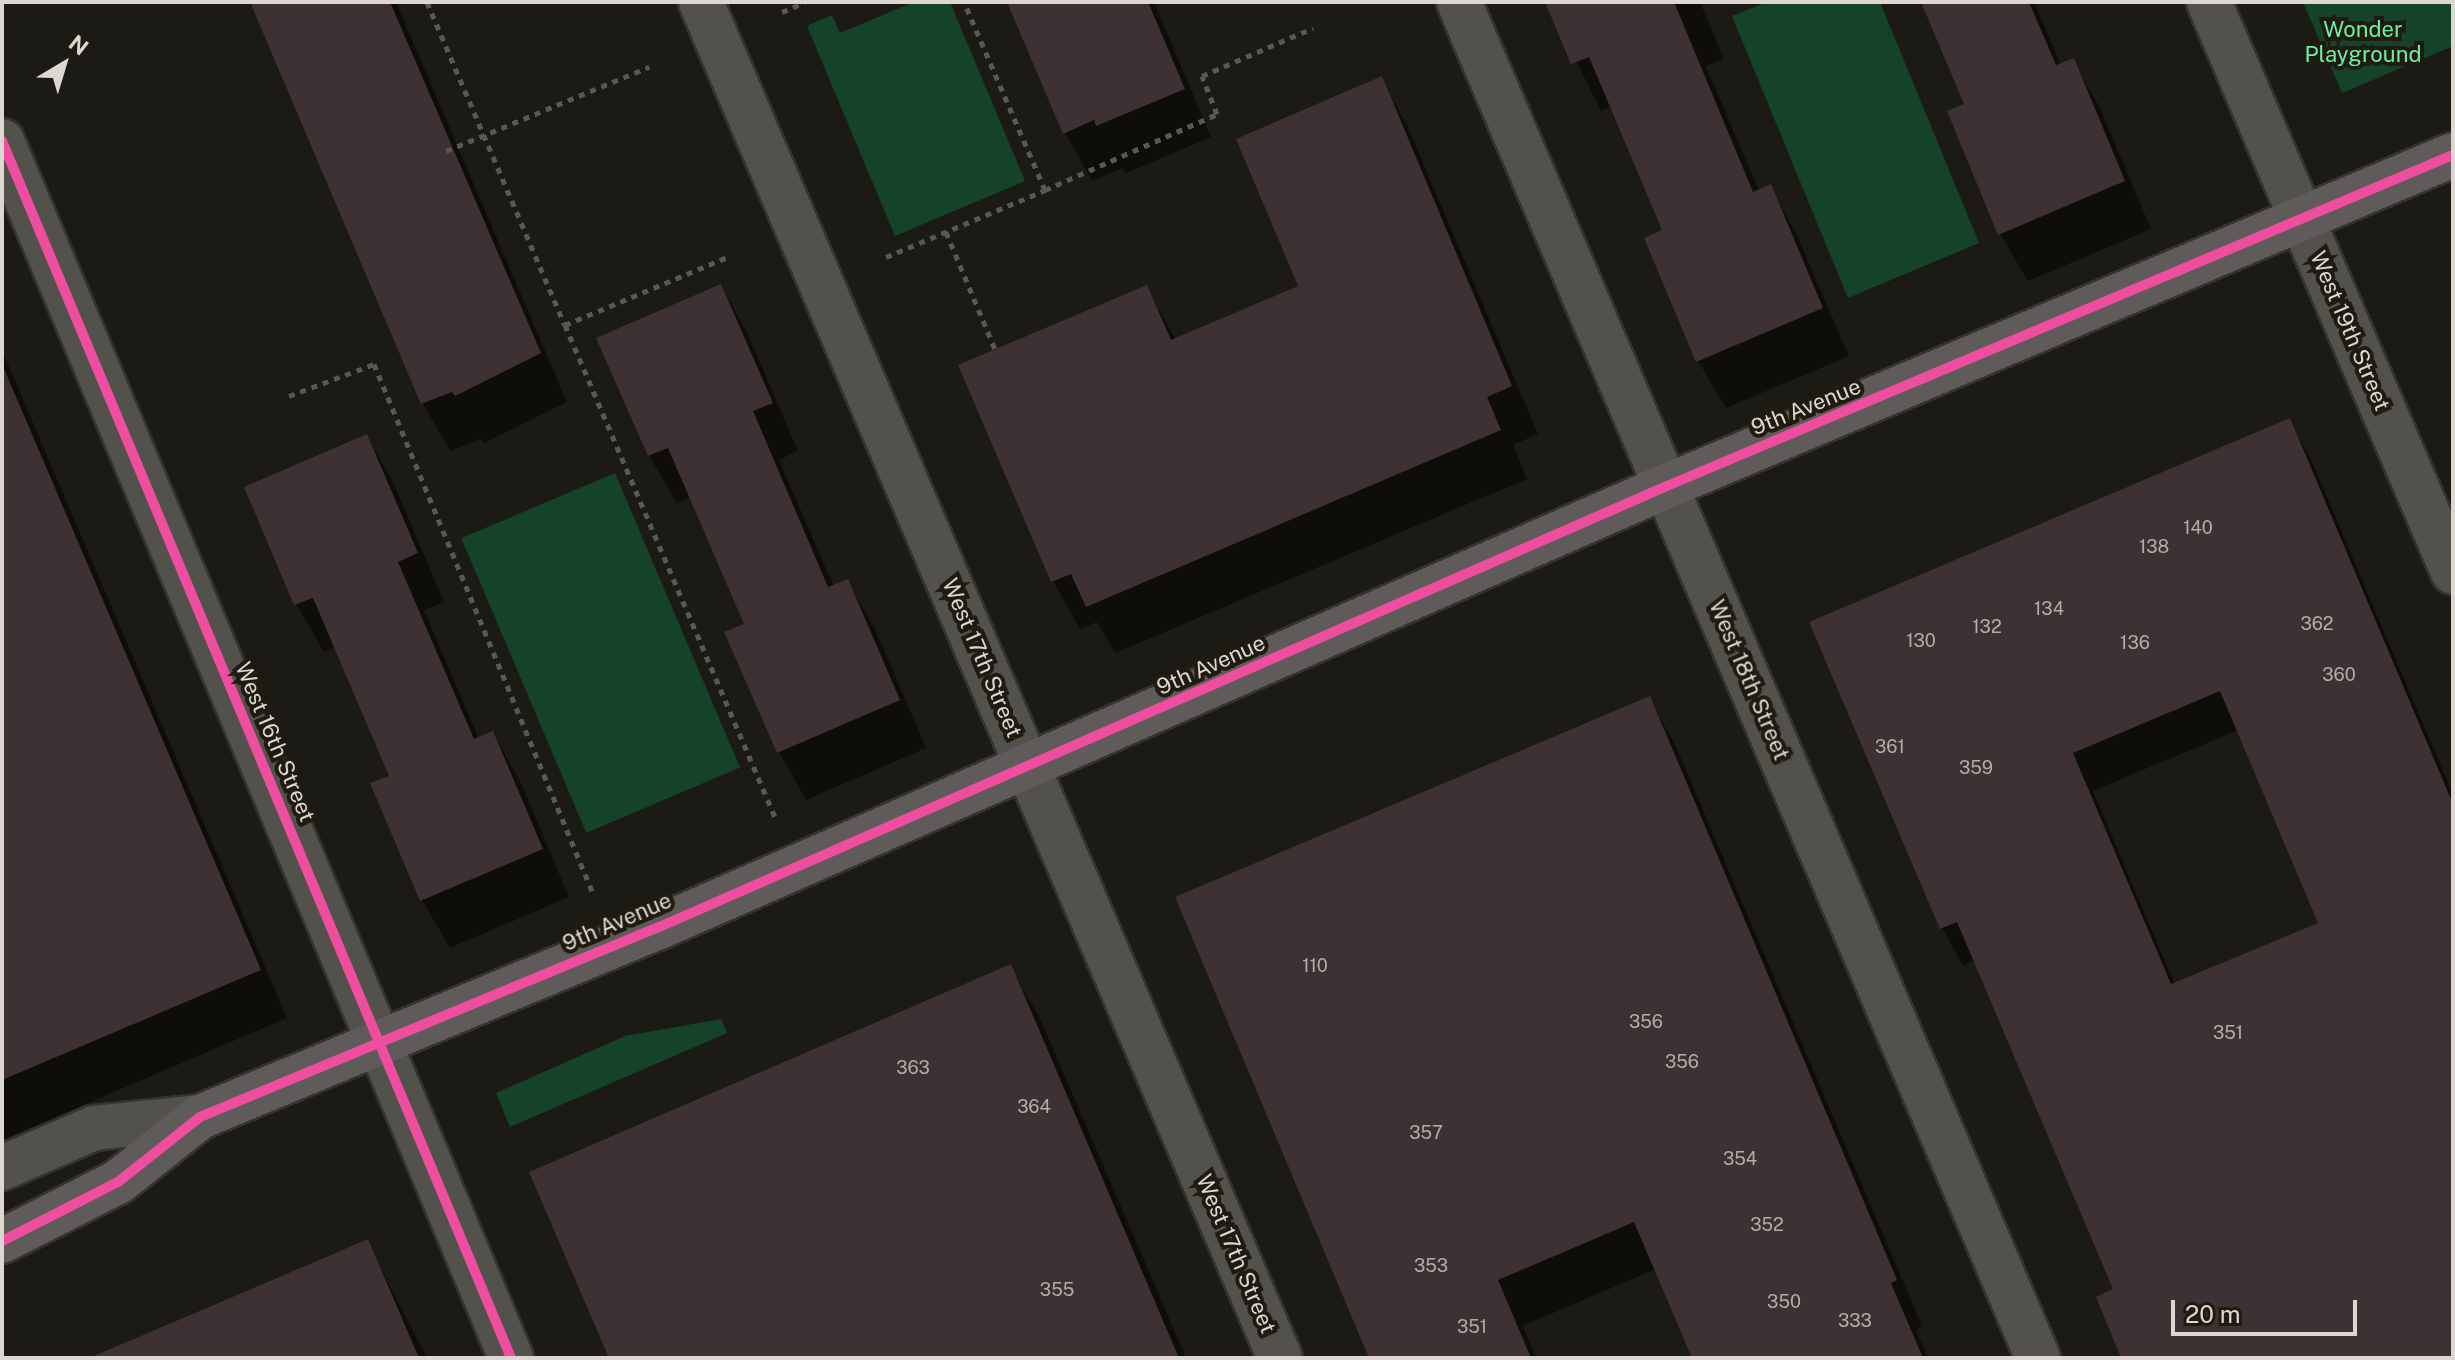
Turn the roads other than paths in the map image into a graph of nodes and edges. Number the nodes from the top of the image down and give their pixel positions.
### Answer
1 (701, 2) edge
2 (1459, 2) edge
3 (2209, 2) edge
4 (2, 141) edge
5 (2453, 155) edge
6 (2302, 219) junction
7 (1667, 486) junction
8 (2453, 572) edge
9 (1029, 767) junction
10 (380, 1043) junction
11 (200, 1117) junction
12 (2, 1168) edge
13 (2, 1241) edge
14 (511, 1358) edge
15 (1280, 1358) edge
16 (2038, 1358) edge

1 - 9 street, West 17th Street
2 - 7 street, West 18th Street
3 - 6 street, West 19th Street
4 - 10 street, West 16th Street
5 - 6 main road, 9th Avenue
6 - 7 main road, 9th Avenue
6 - 8 street, West 19th Street
7 - 9 main road, 9th Avenue
7 - 16 street, West 18th Street
9 - 10 main road, 9th Avenue
9 - 15 street, West 17th Street
10 - 11 main road, 9th Avenue
10 - 14 street, West 16th Street
11 - 12 street, 9th Avenue
11 - 13 main road, 9th Avenue

